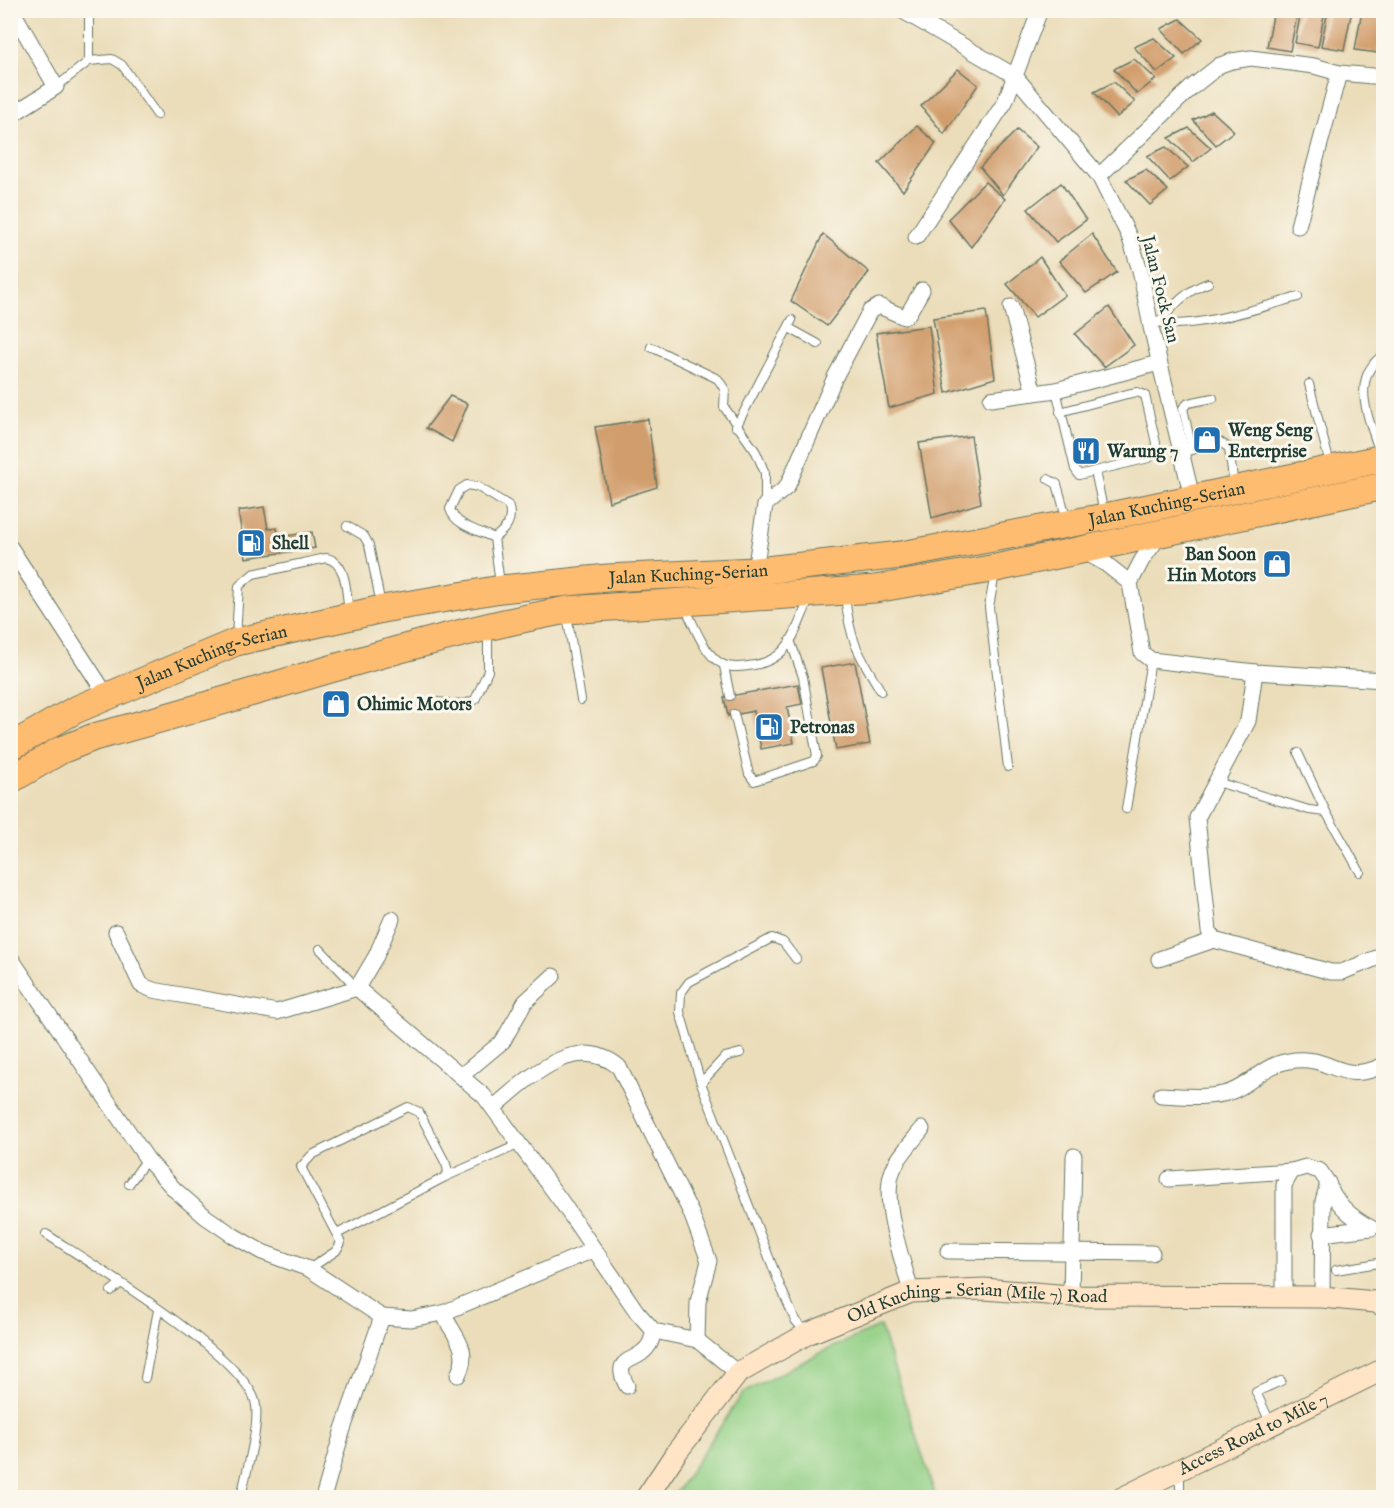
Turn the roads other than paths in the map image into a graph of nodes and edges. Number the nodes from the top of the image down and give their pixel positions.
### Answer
1 (12, 10) edge
2 (901, 10) edge
3 (1040, 10) edge
4 (89, 14) dead end
5 (89, 61) junction
6 (1339, 73) junction
7 (1015, 76) junction
8 (1383, 77) edge
9 (56, 87) junction
10 (158, 115) dead end
11 (10, 116) edge
12 (1099, 176) junction
13 (1298, 226) dead end
14 (916, 237) dead end
15 (1208, 283) dead end
16 (922, 290) dead end
17 (1298, 297) dead end
18 (1011, 307) dead end
19 (1155, 324) junction
20 (818, 344) dead end
21 (651, 347) dead end
22 (1383, 354) edge
23 (1159, 363) junction
24 (1309, 384) dead end
25 (1056, 390) junction
26 (1034, 393) junction
27 (1213, 398) dead end
28 (990, 399) dead end
29 (1060, 412) junction
30 (736, 427) junction
31 (1187, 451) junction
32 (1382, 458) edge
33 (1331, 468) junction
34 (1095, 471) junction
35 (1048, 479) dead end
36 (1383, 486) edge
37 (1234, 488) junction
38 (1192, 497) junction
39 (765, 505) junction
40 (1105, 517) junction
41 (1067, 525) junction
42 (346, 526) dead end
43 (1162, 532) junction
44 (494, 537) junction
45 (10, 547) edge
46 (1080, 550) junction
47 (996, 568) junction
48 (755, 571) junction
49 (1130, 583) junction
50 (501, 590) junction
51 (845, 591) junction
52 (813, 593) junction
53 (682, 603) junction
54 (382, 609) junction
55 (567, 610) junction
56 (350, 616) junction
57 (488, 626) junction
58 (790, 640) junction
59 (236, 642) junction
60 (1151, 660) junction
61 (723, 666) junction
62 (1255, 672) junction
63 (1383, 680) edge
64 (880, 691) dead end
65 (107, 696) junction
66 (730, 696) dead end
67 (581, 700) dead end
68 (433, 702) dead end
69 (734, 714) dead end
70 (10, 747) edge
71 (1298, 753) dead end
72 (1008, 767) dead end
73 (10, 780) edge
74 (1218, 782) junction
75 (1126, 809) dead end
76 (1326, 812) junction
77 (1360, 872) dead end
78 (392, 919) dead end
79 (116, 932) dead end
80 (1214, 940) junction
81 (320, 949) dead end
82 (1383, 955) edge
83 (10, 957) edge
84 (1159, 958) dead end
85 (796, 959) dead end
86 (553, 976) dead end
87 (357, 988) junction
88 (740, 1053) dead end
89 (1383, 1065) edge
90 (461, 1076) junction
91 (701, 1083) junction
92 (1161, 1095) dead end
93 (494, 1107) junction
94 (922, 1129) dead end
95 (520, 1144) junction
96 (1074, 1156) dead end
97 (147, 1159) junction
98 (1292, 1171) junction
99 (445, 1177) junction
100 (1169, 1179) dead end
101 (1328, 1183) junction
102 (129, 1184) dead end
103 (1377, 1228) edge
104 (46, 1233) dead end
105 (1321, 1233) junction
106 (337, 1234) junction
107 (593, 1250) junction
108 (948, 1251) dead end
109 (1072, 1251) junction
110 (1152, 1253) dead end
111 (1383, 1262) edge
112 (309, 1269) junction
113 (1336, 1270) dead end
114 (120, 1284) junction
115 (111, 1291) dead end
116 (911, 1292) junction
117 (1071, 1296) junction
118 (1322, 1297) junction
119 (1284, 1298) junction
120 (1383, 1306) edge
121 (158, 1310) junction
122 (443, 1312) junction
123 (382, 1317) junction
124 (654, 1331) junction
125 (807, 1335) junction
126 (697, 1340) junction
127 (1383, 1369) edge
128 (738, 1373) junction
129 (458, 1375) dead end
130 (145, 1378) dead end
131 (1281, 1381) dead end
132 (627, 1386) dead end
133 (1272, 1426) junction
134 (1180, 1468) junction
135 (241, 1497) edge
136 (323, 1497) edge
137 (646, 1497) edge
138 (1122, 1497) edge
139 (1180, 1497) edge

1 - 9 street
2 - 7 street, Jalan Fock San
3 - 7 street
4 - 5 lane
5 - 9 lane
5 - 10 lane
6 - 8 street
6 - 12 street
6 - 13 street
7 - 12 street, Jalan Fock San
7 - 14 street
9 - 11 street
12 - 19 street, Jalan Fock San
15 - 19 lane
16 - 39 street
17 - 19 lane
18 - 26 street
19 - 23 street, Jalan Fock San
20 - 30 lane
21 - 30 lane
22 - 32 lane
23 - 25 street
23 - 31 street, Jalan Fock San
24 - 33 lane
25 - 26 street
25 - 29 lane
26 - 28 street
27 - 31 lane
29 - 34 lane
29 - 34 lane
30 - 39 lane
31 - 37 lane
31 - 38 street, Jalan Fock San
32 - 33 highway, Jalan Kuching-Serian
33 - 37 highway, Jalan Kuching-Serian
34 - 40 lane
35 - 41 lane
36 - 43 highway, Jalan Kuching-Serian
37 - 38 highway, Jalan Kuching-Serian
38 - 40 highway, Jalan Kuching-Serian
39 - 48 street
40 - 41 highway, Jalan Kuching-Serian
41 - 48 highway, Jalan Kuching-Serian
42 - 54 lane
43 - 46 highway, Jalan Kuching-Serian
43 - 49 street
44 - 44 lane
44 - 50 lane
45 - 65 street
46 - 47 highway, Jalan Kuching-Serian
46 - 49 street
47 - 51 highway, Jalan Kuching-Serian
47 - 72 lane
48 - 50 highway, Jalan Kuching-Serian
49 - 60 street
50 - 54 highway, Jalan Kuching-Serian
51 - 52 highway, Jalan Kuching-Serian
51 - 64 lane
52 - 53 highway, Jalan Kuching-Serian
52 - 58 lane
53 - 55 highway, Jalan Kuching-Serian
53 - 61 lane
54 - 56 highway, Jalan Kuching-Serian
55 - 57 highway, Jalan Kuching-Serian
55 - 67 lane
56 - 59 highway, Jalan Kuching-Serian
56 - 59 lane
57 - 68 lane
57 - 73 highway, Jalan Kuching-Serian
58 - 61 lane
58 - 69 lane
59 - 65 highway, Jalan Kuching-Serian
60 - 62 street
60 - 75 lane
61 - 66 lane
62 - 63 street
62 - 74 street
65 - 70 highway, Jalan Kuching-Serian
71 - 76 lane
74 - 76 lane
74 - 80 street
76 - 77 lane
78 - 87 street
79 - 87 street
80 - 82 street
80 - 84 street
81 - 87 lane
83 - 97 street
85 - 91 lane
86 - 90 street
87 - 90 street
88 - 91 lane
89 - 92 street
90 - 93 street
91 - 125 lane
93 - 95 street
93 - 126 street
94 - 116 street
95 - 99 lane
95 - 107 street
96 - 109 street
97 - 102 lane
97 - 112 street
98 - 100 street
98 - 101 street
98 - 119 street
99 - 106 lane
99 - 106 lane
101 - 103 street
101 - 105 street
103 - 105 street
104 - 114 lane
105 - 118 street
106 - 112 lane
107 - 122 street
107 - 124 street
108 - 109 street
109 - 110 street
109 - 117 street
111 - 113 lane
112 - 123 street
114 - 115 lane
114 - 121 lane
116 - 117 street, Old Kuching - Serian (Mile 7) Road
116 - 125 street, Old Kuching - Serian (Mile 7) Road
117 - 119 street, Old Kuching - Serian (Mile 7) Road
118 - 119 street, Old Kuching - Serian (Mile 7) Road
118 - 120 street, Old Kuching - Serian (Mile 7) Road
121 - 130 lane
121 - 135 lane
122 - 123 street
122 - 129 street
123 - 136 street
124 - 126 street
124 - 132 street
125 - 128 street, Old Kuching - Serian (Mile 7) Road
126 - 128 street
127 - 133 street, Access Road to Mile 7
128 - 137 street, Old Kuching - Serian (Mile 7) Road
131 - 133 lane
133 - 134 street, Access Road to Mile 7
134 - 138 street, Access Road to Mile 7
134 - 139 lane

